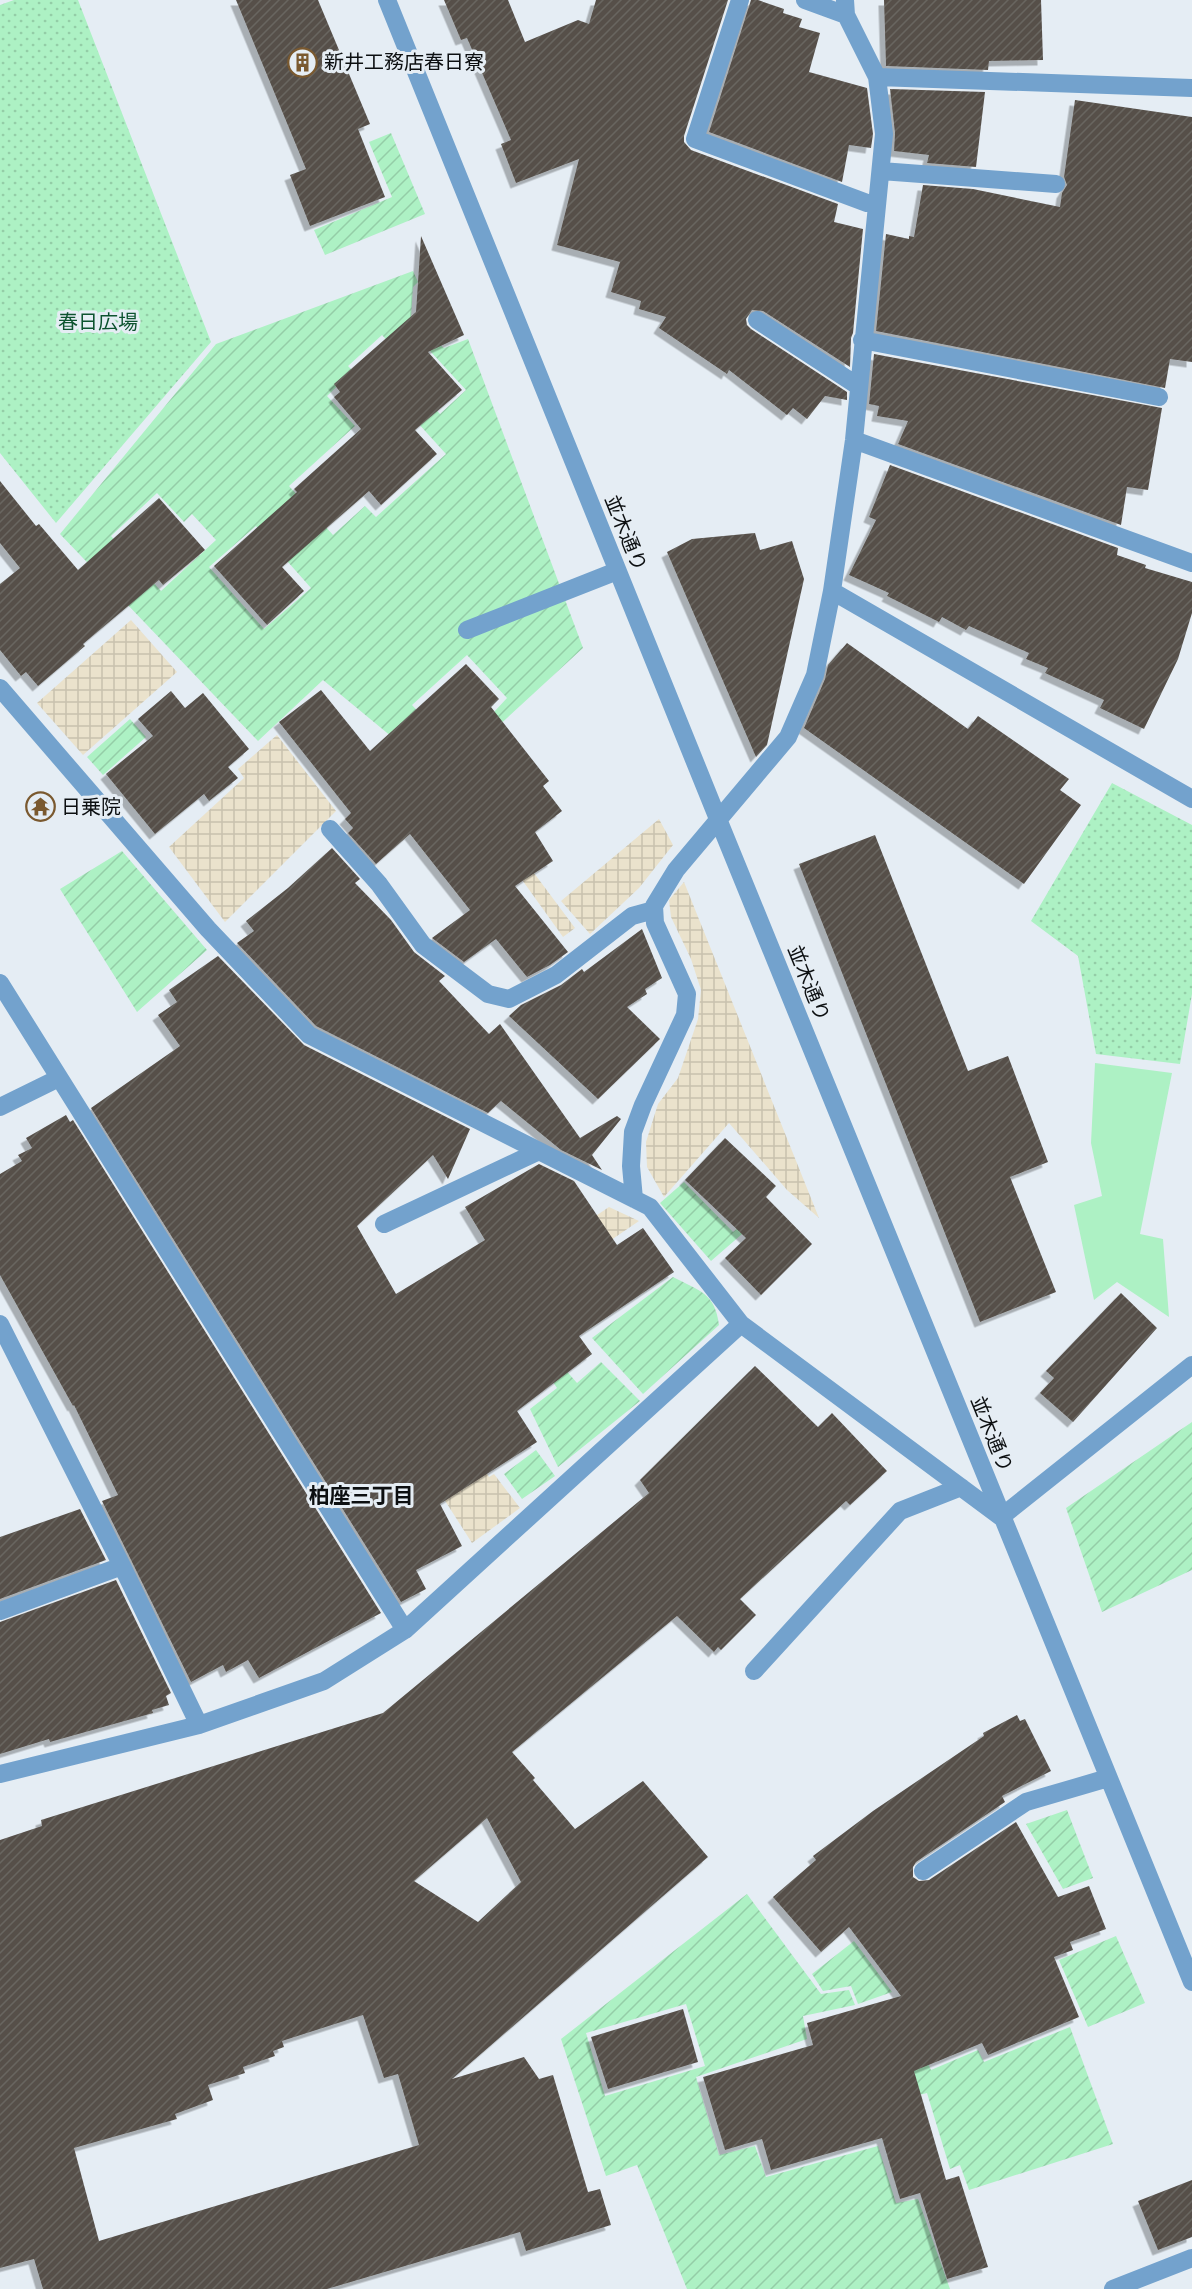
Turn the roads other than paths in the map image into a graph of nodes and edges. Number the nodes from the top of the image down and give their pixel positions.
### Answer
1 (387, 0) edge
2 (740, 0) edge
3 (805, 0) edge
4 (845, 8) edge
5 (877, 77) junction
6 (1192, 88) edge
7 (881, 171) junction
8 (1056, 184) dead end
9 (877, 203) junction
10 (757, 320) dead end
11 (862, 340) junction
12 (858, 386) junction
13 (1159, 397) dead end
14 (854, 440) junction
15 (1192, 563) edge
16 (617, 571) junction
17 (832, 591) junction
18 (467, 630) dead end
19 (0, 688) edge
20 (1192, 799) edge
21 (718, 819) junction
22 (330, 829) dead end
23 (654, 910) junction
24 (0, 983) edge
25 (59, 1078) junction
26 (0, 1107) edge
27 (539, 1151) junction
28 (634, 1199) junction
29 (384, 1224) dead end
30 (741, 1323) junction
31 (0, 1324) edge
32 (1192, 1365) edge
33 (961, 1487) junction
34 (1001, 1517) junction
35 (122, 1566) junction
36 (0, 1611) edge
37 (405, 1630) junction
38 (754, 1671) dead end
39 (199, 1725) junction
40 (0, 1774) edge
41 (1108, 1778) junction
42 (923, 1871) dead end
43 (1192, 1982) edge
44 (1192, 2258) edge
45 (1113, 2289) edge

1 - 16 street, 並木通り
2 - 9 street
3 - 4 street
4 - 5 street
5 - 6 street
5 - 7 street
7 - 8 street
7 - 9 street
9 - 11 street
10 - 12 street
11 - 12 street
11 - 13 street
12 - 14 street
14 - 15 street
14 - 17 street
16 - 18 street
16 - 21 street, 並木通り
17 - 20 street
17 - 21 street
19 - 27 street
21 - 23 street
21 - 34 street, 並木通り
22 - 23 street
23 - 28 street
24 - 25 street
25 - 26 street
25 - 37 street
27 - 28 street
27 - 29 street
28 - 30 street
30 - 33 street
30 - 37 street
31 - 35 street
32 - 34 street
33 - 34 street
33 - 38 street
34 - 41 street, 並木通り
35 - 36 street
35 - 39 street
37 - 39 street
39 - 40 street
41 - 42 street
41 - 43 street, 並木通り
44 - 45 street

